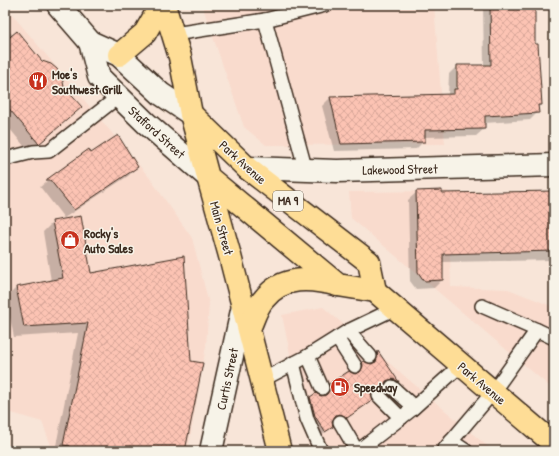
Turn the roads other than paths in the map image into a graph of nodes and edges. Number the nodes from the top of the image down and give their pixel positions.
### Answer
1 (58, 5) edge
2 (161, 5) edge
3 (164, 5) edge
4 (325, 5) edge
5 (265, 20) junction
6 (174, 34) junction
7 (90, 42) junction
8 (119, 54) junction
9 (118, 97) junction
10 (191, 114) junction
11 (5, 159) edge
12 (554, 166) edge
13 (247, 168) junction
14 (306, 171) junction
15 (208, 177) junction
16 (338, 285) junction
17 (374, 291) junction
18 (243, 306) junction
19 (482, 306) dead end
20 (396, 308) junction
21 (249, 330) junction
22 (537, 330) junction
23 (348, 331) junction
24 (337, 338) junction
25 (554, 338) edge
26 (308, 356) junction
27 (370, 356) dead end
28 (293, 363) junction
29 (462, 365) junction
30 (355, 366) dead end
31 (262, 380) junction
32 (392, 387) dead end
33 (322, 388) dead end
34 (493, 392) junction
35 (379, 396) dead end
36 (414, 408) junction
37 (400, 418) junction
38 (340, 422) dead end
39 (554, 444) edge
40 (447, 446) edge
41 (211, 451) edge
42 (280, 451) edge
43 (322, 451) edge
44 (358, 451) edge
45 (466, 451) edge

1 - 7 street, Stafford Street
2 - 8 main road
3 - 6 main road, Main Street
4 - 5 lane
5 - 6 lane
5 - 14 lane
6 - 10 main road, Main Street
7 - 8 street, Stafford Street
7 - 9 street, Stafford Street
8 - 10 street, Stafford Street
9 - 11 lane
9 - 15 street, Stafford Street
10 - 13 main road, Park Avenue / MA 9
10 - 15 main road, Main Street
12 - 14 street, Lakewood Street
13 - 14 street, Lakewood Street
13 - 17 main road, Park Avenue / MA 9
15 - 16 main road, MA 9
15 - 18 main road, Main Street
16 - 17 main road, Park Avenue
16 - 21 main road, Park Avenue
17 - 20 main road, Park Avenue
18 - 21 main road, Main Street
18 - 41 street, Curtis Street
19 - 22 lane
20 - 23 lane
20 - 29 main road, Park Avenue
21 - 31 main road, Main Street
22 - 25 lane
22 - 34 lane
23 - 24 lane
23 - 27 lane
24 - 26 lane
24 - 30 lane
26 - 28 lane
26 - 33 lane
28 - 31 lane
28 - 43 lane
29 - 34 main road, Park Avenue
29 - 36 lane
31 - 42 main road, Main Street
32 - 36 lane
34 - 39 main road, Park Avenue
34 - 40 lane
35 - 37 lane
36 - 37 lane
37 - 44 lane
38 - 44 lane
40 - 45 lane

